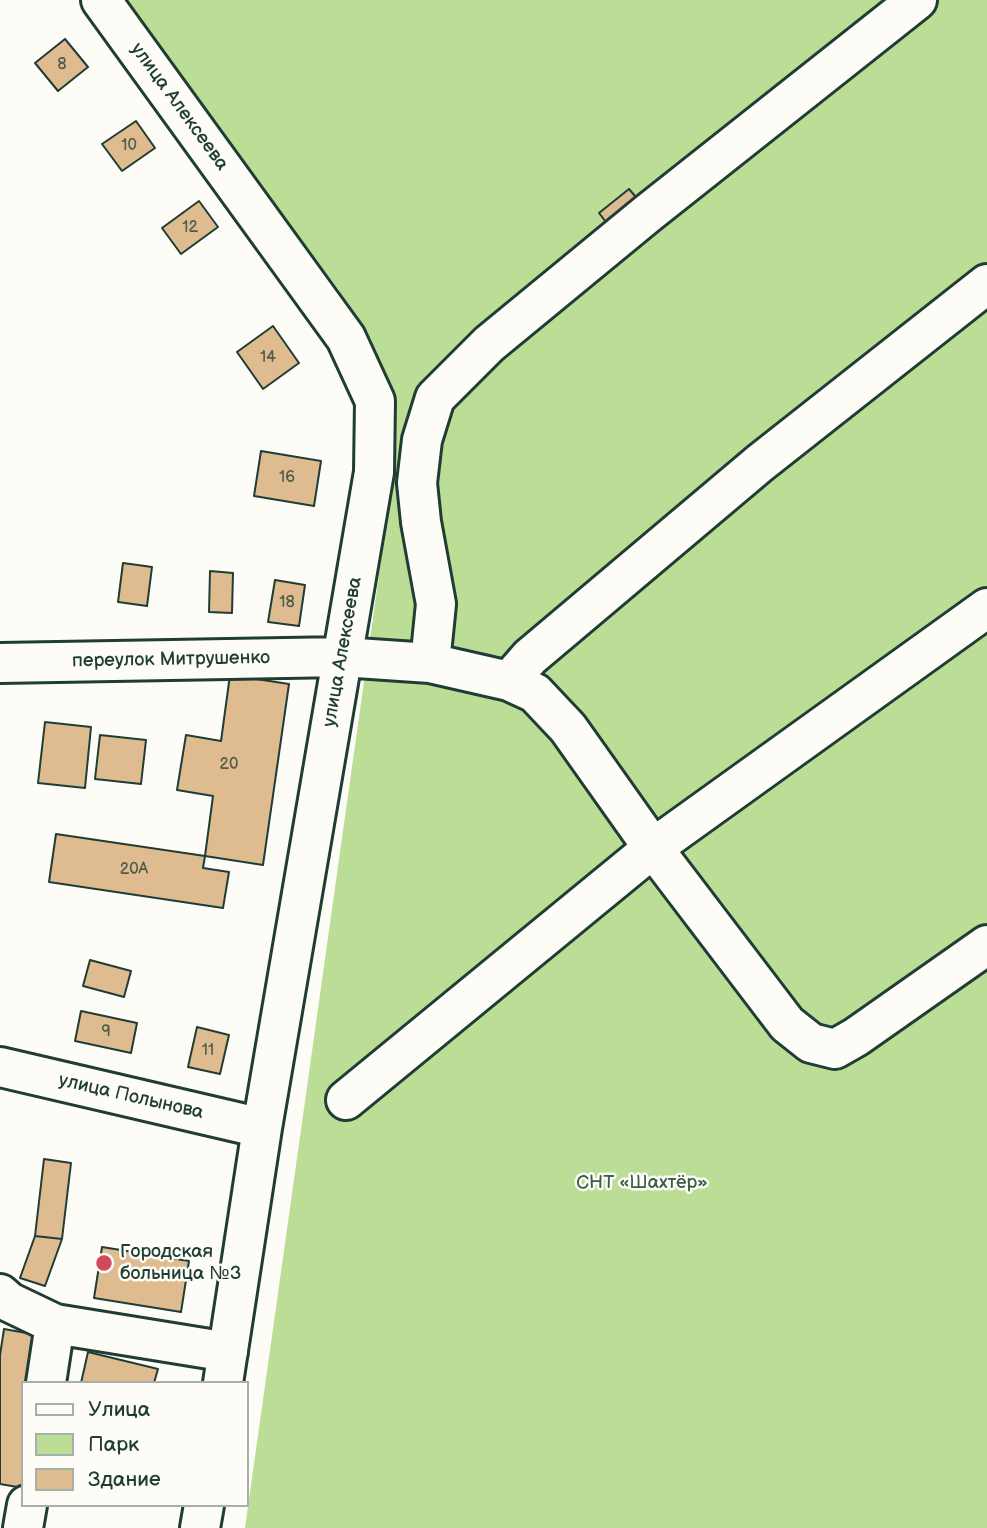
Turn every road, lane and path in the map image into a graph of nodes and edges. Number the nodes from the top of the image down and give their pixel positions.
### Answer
1 (102, 0) edge
2 (917, 0) edge
3 (987, 284) edge
4 (987, 608) edge
5 (342, 657) junction
6 (0, 663) edge
7 (430, 663) junction
8 (509, 681) junction
9 (653, 848) junction
10 (987, 945) edge
11 (0, 1067) edge
12 (346, 1100) dead end
13 (262, 1128) junction
14 (0, 1294) edge
15 (55, 1324) junction
16 (225, 1367) edge
17 (46, 1381) edge
18 (27, 1507) edge
19 (204, 1507) edge
20 (23, 1528) edge
21 (200, 1528) edge

1 - 5 street, улица Алексеева
2 - 7 street
3 - 8 street
4 - 9 street
5 - 6 street, переулок Митрушенко
5 - 7 street, переулок Митрушенко
5 - 13 street, улица Алексеева
7 - 8 street, переулок Митрушенко
8 - 9 street, переулок Митрушенко
9 - 10 street, переулок Митрушенко
9 - 12 street
11 - 13 street, улица Полынова
13 - 16 street, улица Алексеева
14 - 15 street
15 - 16 street
15 - 17 street
18 - 20 street
19 - 21 street

